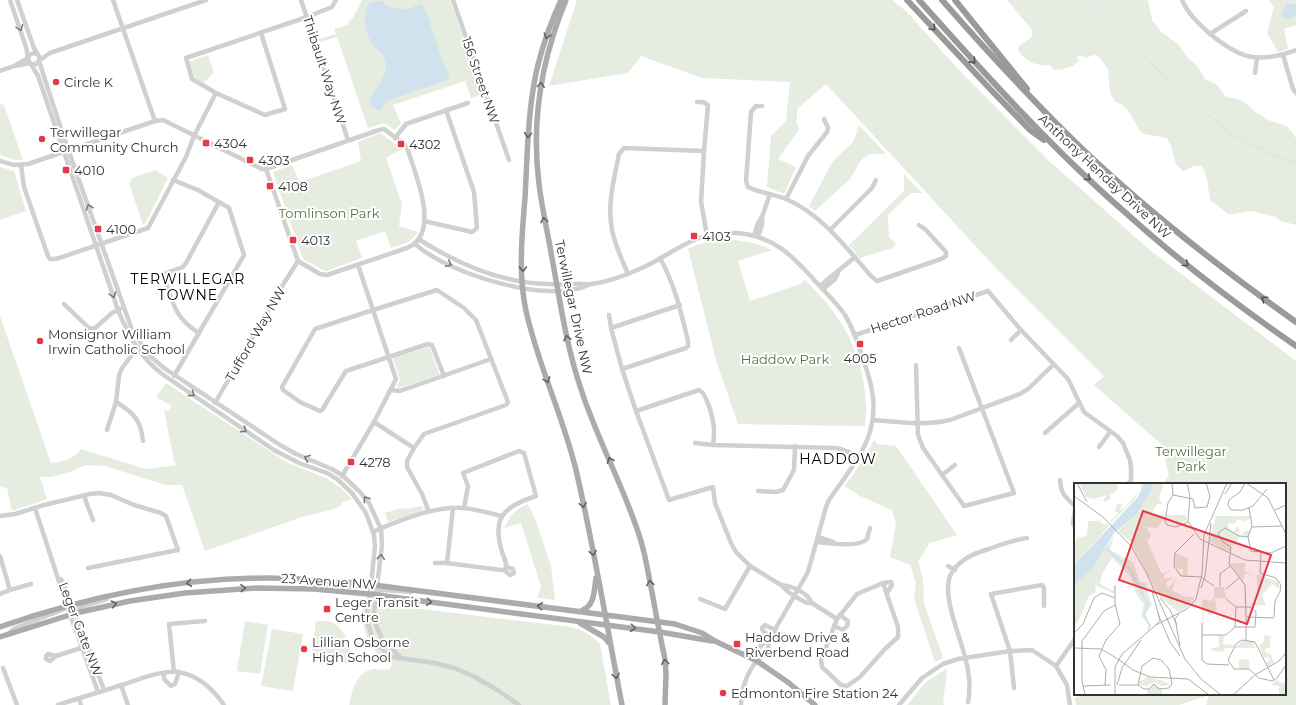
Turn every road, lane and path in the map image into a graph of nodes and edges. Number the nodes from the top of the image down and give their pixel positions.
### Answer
1 (10, 0) edge
2 (17, 0) edge
3 (113, 0) edge
4 (206, 0) edge
5 (301, 0) edge
6 (336, 0) edge
7 (453, 0) edge
8 (560, 0) edge
9 (566, 0) edge
10 (906, 0) edge
11 (919, 0) edge
12 (942, 0) edge
13 (955, 0) edge
14 (1182, 0) edge
15 (1246, 11) dead end
16 (307, 17) junction
17 (124, 29) junction
18 (261, 33) junction
19 (1210, 34) junction
20 (1296, 50) edge
21 (50, 53) junction
22 (37, 54) junction
23 (1283, 55) junction
24 (28, 57) junction
25 (1257, 58) junction
26 (39, 61) junction
27 (31, 64) junction
28 (14, 66) junction
29 (0, 71) edge
30 (1255, 73) dead end
31 (216, 93) junction
32 (234, 93) dead end
33 (1296, 93) edge
34 (231, 99) junction
35 (697, 102) dead end
36 (468, 103) dead end
37 (762, 106) dead end
38 (1043, 109) junction
39 (446, 110) junction
40 (824, 119) dead end
41 (155, 121) junction
42 (194, 136) junction
43 (395, 138) junction
44 (348, 140) junction
45 (67, 151) junction
46 (704, 151) junction
47 (1059, 151) junction
48 (509, 160) dead end
49 (0, 161) edge
50 (21, 165) junction
51 (266, 169) junction
52 (173, 180) junction
53 (876, 180) dead end
54 (770, 194) junction
55 (786, 199) junction
56 (219, 202) junction
57 (424, 221) junction
58 (919, 224) dead end
59 (830, 230) junction
60 (707, 235) junction
61 (756, 237) junction
62 (420, 240) junction
63 (99, 244) junction
64 (415, 244) junction
65 (855, 257) junction
66 (660, 258) junction
67 (298, 261) junction
68 (358, 265) junction
69 (628, 274) junction
70 (556, 284) junction
71 (590, 284) junction
72 (523, 285) junction
73 (821, 288) junction
74 (557, 291) junction
75 (64, 304) dead end
76 (680, 305) junction
77 (121, 309) junction
78 (373, 310) junction
79 (609, 315) dead end
80 (1296, 322) edge
81 (611, 328) junction
82 (1021, 330) junction
83 (199, 333) junction
84 (855, 335) junction
85 (1011, 340) dead end
86 (141, 344) junction
87 (1296, 346) edge
88 (959, 348) dead end
89 (137, 349) junction
90 (390, 357) junction
91 (491, 359) junction
92 (916, 365) dead end
93 (1053, 365) junction
94 (622, 369) junction
95 (175, 375) junction
96 (444, 376) junction
97 (172, 380) junction
98 (392, 390) junction
99 (116, 402) junction
100 (215, 402) junction
101 (1079, 403) junction
102 (212, 408) junction
103 (983, 408) junction
104 (636, 411) junction
105 (872, 420) junction
106 (374, 422) junction
107 (918, 423) junction
108 (107, 430) dead end
109 (1110, 432) junction
110 (1045, 433) dead end
111 (143, 441) dead end
112 (695, 443) dead end
113 (713, 445) junction
114 (795, 446) junction
115 (1099, 447) dead end
116 (414, 448) junction
117 (858, 457) junction
118 (955, 465) dead end
119 (342, 475) junction
120 (942, 475) junction
121 (338, 480) junction
122 (1060, 480) dead end
123 (1129, 483) edge
124 (758, 491) dead end
125 (84, 496) junction
126 (1074, 505) edge
127 (36, 508) junction
128 (453, 508) junction
129 (464, 508) junction
130 (429, 512) junction
131 (0, 516) edge
132 (502, 516) junction
133 (93, 520) dead end
134 (870, 528) dead end
135 (381, 529) junction
136 (373, 532) junction
137 (1027, 538) dead end
138 (817, 539) junction
139 (0, 556) edge
140 (435, 563) dead end
141 (447, 563) junction
142 (750, 566) junction
143 (948, 566) dead end
144 (88, 568) dead end
145 (955, 570) junction
146 (597, 575) junction
147 (883, 583) junction
148 (30, 584) dead end
149 (781, 585) junction
150 (371, 586) junction
151 (306, 589) junction
152 (10, 590) junction
153 (798, 590) junction
154 (377, 591) junction
155 (887, 593) junction
156 (0, 594) edge
157 (369, 594) junction
158 (794, 596) junction
159 (700, 599) dead end
160 (812, 603) junction
161 (1044, 606) dead end
162 (71, 609) junction
163 (579, 611) junction
164 (605, 614) junction
165 (840, 615) junction
166 (836, 619) junction
167 (205, 621) dead end
168 (577, 621) junction
169 (658, 622) junction
170 (606, 625) junction
171 (834, 626) junction
172 (0, 627) edge
173 (775, 630) junction
174 (660, 632) junction
175 (3, 636) edge
176 (770, 638) junction
177 (715, 641) junction
178 (1074, 641) edge
179 (84, 647) junction
180 (611, 647) junction
181 (1010, 651) junction
182 (56, 656) dead end
183 (400, 657) junction
184 (965, 658) junction
185 (757, 661) junction
186 (1056, 666) junction
187 (2, 668) dead end
188 (176, 672) junction
189 (164, 674) junction
190 (122, 685) junction
191 (1014, 688) dead end
192 (104, 690) junction
193 (98, 692) junction
194 (79, 698) junction
195 (968, 702) dead end
196 (17, 705) edge
197 (58, 705) edge
198 (81, 705) edge
199 (128, 705) edge
200 (224, 705) edge
201 (519, 705) edge
202 (622, 705) edge
203 (665, 705) edge
204 (741, 705) edge
205 (815, 705) edge
206 (899, 705) edge
207 (1070, 705) edge

1 -> 24 street
2 - 22 street
3 - 17 street
4 - 17 street
5 - 16 street, Thibault Way NW
6 - 16 street
7 - 48 street, 156 Street NW
8 -> 72 main road
70 -> 9 main road, Terwillegar Drive NW
10 -> 47 highway
11 -> 47 highway, Anthony Henday Drive NW
12 - 38 highway, Anthony Henday Drive NW
13 - 38 highway
14 - 19 street
15 - 19 street
16 - 18 street
16 - 44 street, Thibault Way NW
17 - 21 street
17 - 41 street
18 - 31 street
18 - 34 street
19 - 25 street
20 - 23 street
21 - 22 street
21 - 26 street
22 - 24 street
22 - 26 street
23 - 25 street
23 - 33 street
24 - 27 street
24 - 28 street
25 - 30 street
26 - 27 street
26 - 45 street
27 - 28 street
27 - 45 street
28 - 29 street
31 - 34 street
31 - 42 street
32 - 34 street
35 - 46 street
36 - 39 street
37 - 54 street
80 -> 38 highway, Anthony Henday Drive NW
39 - 43 street
39 - 57 street
40 - 55 street
41 - 42 street
41 - 45 street
42 - 51 street
42 - 52 street
43 - 44 street
43 - 57 street
44 - 51 street
45 - 50 street
45 - 63 street
46 - 60 street
46 - 69 street
47 -> 87 highway, Anthony Henday Drive NW
49 - 50 street
50 - 63 street
51 - 67 street
52 - 56 street
52 - 63 street
53 - 59 street
54 - 55 street
54 - 61 street
55 - 59 street
56 - 83 street
56 - 83 street
57 - 62 street
58 - 65 street
59 - 65 street
60 - 61 street
60 - 66 street
61 - 73 street
62 - 64 street
62 - 72 street
63 - 77 street
64 - 68 street
64 -> 72 street
65 - 73 street
66 - 69 street
66 - 76 street
67 - 68 street
67 - 100 street, Tufford Way NW
68 - 78 street
69 - 71 street
70 - 71 street
70 - 72 street
70 - 74 main road, Terwillegar Drive NW
71 - 74 street
72 - 74 street
72 -> 146 main road
73 - 84 street
169 -> 74 main road, Terwillegar Drive NW
75 - 77 street
76 - 81 street
76 - 94 street
77 - 86 street
77 - 89 street
78 - 90 street
78 - 90 street
78 - 91 street
79 - 81 street
81 - 94 street
82 - 84 street, Hector Road NW
82 - 85 street
82 - 93 street, Hector Road NW
83 - 95 street
84 - 105 street
86 - 89 street
86 - 95 street
88 - 103 street
89 - 97 street
89 - 99 street
90 - 96 street
90 - 98 street
91 - 96 street
91 - 116 street
92 - 107 street
93 - 101 street, Hector Road NW
93 - 103 street
94 - 104 street
95 - 97 street
95 - 100 street
96 - 98 street
97 -> 102 street
98 - 106 street
99 - 108 street
99 - 111 street
100 - 102 street, Tufford Way NW
119 -> 100 street
101 - 109 street, Hector Road NW
101 - 110 street
102 -> 121 street
103 - 107 street
103 - 120 street
104 - 113 street
104 - 142 street
105 - 107 street
105 - 117 street
106 - 116 street
106 - 119 street
107 - 120 street
109 - 115 street
109 - 123 street, Hector Road NW
112 - 113 street
113 - 114 street
114 - 117 street
114 - 124 street
116 - 130 street
117 - 138 street
118 - 120 street
119 - 121 street
135 -> 119 street
121 - 136 street
122 - 126 street
125 - 127 street
125 - 133 street
125 - 144 street
127 - 131 street
127 - 162 street, Leger Gate NW
128 - 129 street
128 - 130 street
128 - 141 street
129 - 132 street
129 - 132 street
130 - 135 street
132 - 141 street
134 - 138 street
135 - 136 street
154 -> 135 street
136 - 150 street
137 - 145 street
138 - 153 street
139 - 152 street
140 - 141 street
142 - 149 street
142 - 159 street
143 - 145 street
145 - 184 street
146 - 163 main road
146 - 164 main road
147 - 155 street
147 - 155 street
147 - 165 street
148 - 152 street
149 - 153 street
149 - 158 street
150 - 151 street
150 - 154 main road, 23 Avenue NW
150 - 157 street
150 -> 162 main road, 23 Avenue NW
151 - 157 main road, 23 Avenue NW
162 -> 151 main road, 23 Avenue NW
152 - 156 street
153 - 158 street
153 - 160 street
154 - 157 main road, 23 Avenue NW
163 -> 154 main road, 23 Avenue NW
154 -> 168 main road, 23 Avenue NW
154 - 183 street
155 - 171 street
157 - 183 street
158 - 160 street
158 - 173 street
160 - 166 street
161 - 181 street
162 - 172 main road, 23 Avenue NW
162 - 175 main road, 23 Avenue NW
162 - 179 street, Leger Gate NW
163 - 164 main road, 23 Avenue NW
164 - 169 main road, 23 Avenue NW
164 - 170 main road
165 - 166 street
165 - 171 street
166 - 171 street
167 - 188 street
168 - 170 main road, 23 Avenue NW
168 - 180 main road
169 - 174 main road, Terwillegar Drive NW
169 - 177 main road, 23 Avenue NW
170 -> 174 main road, 23 Avenue NW
170 - 180 main road
173 - 176 street
173 - 176 street
173 - 176 street
174 - 177 main road, 23 Avenue NW
203 -> 174 main road, Terwillegar Drive NW
176 - 185 street
176 - 185 street
177 - 185 main road
178 - 186 street
179 - 182 street
179 - 192 street, Leger Gate NW
179 - 193 street, Leger Gate NW
180 -> 202 main road
181 - 184 street
181 - 186 street
181 - 191 street
183 - 201 street
184 - 195 street
184 - 206 street
185 - 204 street
185 - 205 main road
186 - 207 street
187 - 196 street
188 - 189 street
188 - 189 street
188 - 200 street
189 - 190 street
190 - 192 street
190 - 199 street
192 - 193 street
193 - 194 street
194 - 197 street
194 - 198 street

